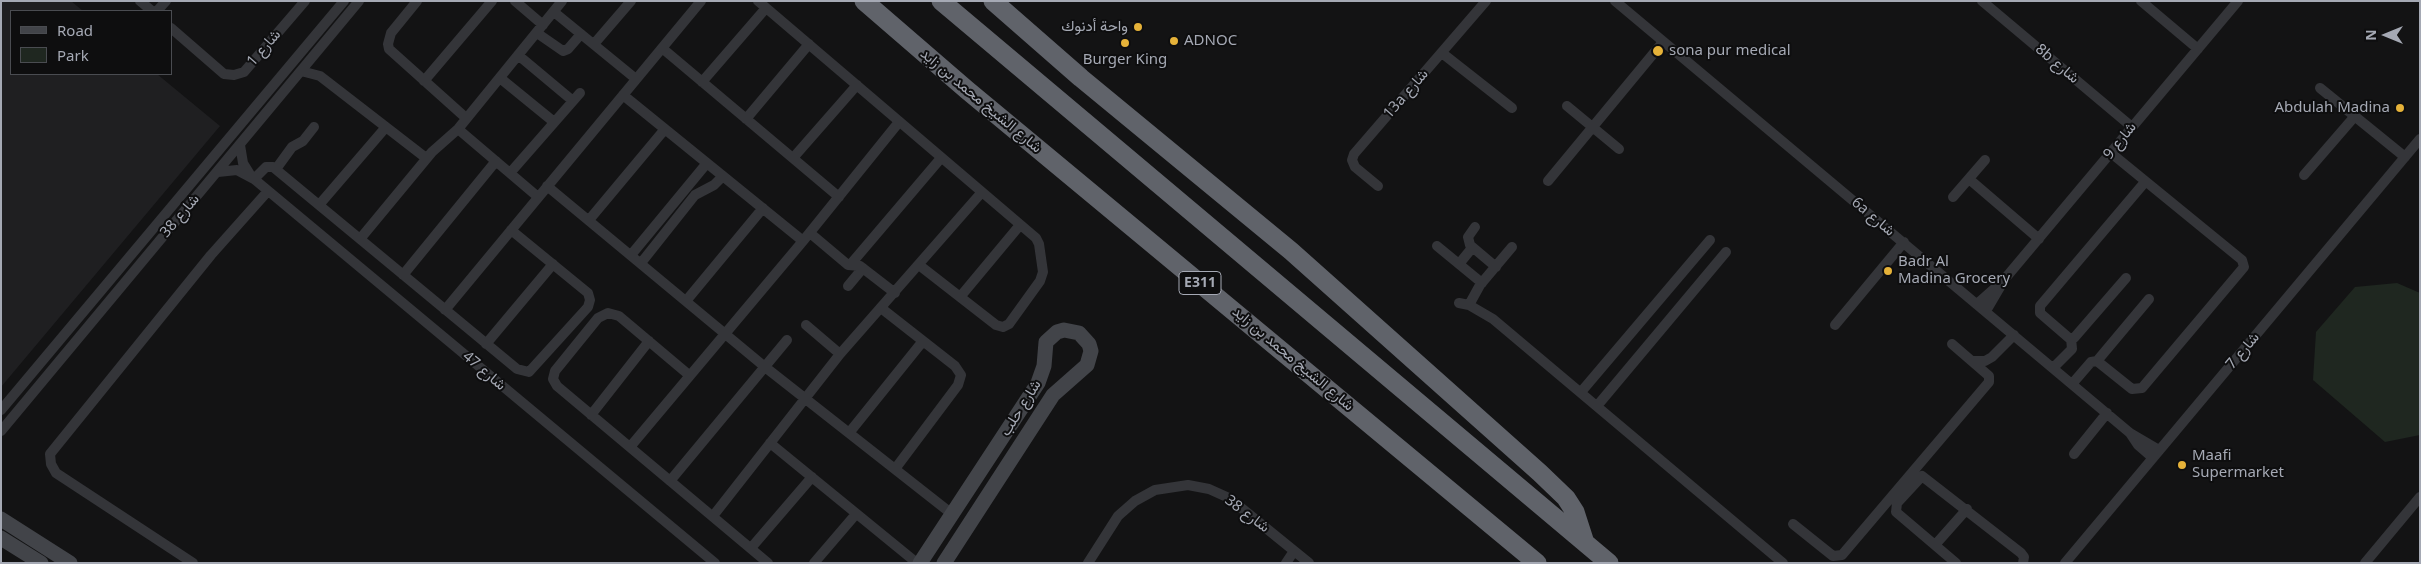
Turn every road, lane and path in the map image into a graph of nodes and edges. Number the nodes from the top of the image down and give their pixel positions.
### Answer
1 (140, 1) edge
2 (305, 1) edge
3 (359, 1) edge
4 (417, 1) edge
5 (492, 1) edge
6 (515, 1) edge
7 (562, 1) edge
8 (631, 1) edge
9 (701, 1) edge
10 (864, 1) edge
11 (941, 1) edge
12 (993, 1) edge
13 (1486, 1) edge
14 (1615, 1) edge
15 (1982, 1) edge
16 (2141, 1) edge
17 (2238, 1) edge
18 (338, 3) edge
19 (762, 5) edge
20 (151, 10) edge
21 (554, 12) junction
22 (172, 29) edge
23 (540, 29) junction
24 (581, 34) junction
25 (1664, 42) junction
26 (594, 44) junction
27 (809, 44) junction
28 (662, 48) junction
29 (2198, 49) junction
30 (1442, 53) junction
31 (518, 55) junction
32 (313, 57) junction
33 (301, 71) junction
34 (320, 76) junction
35 (500, 78) junction
36 (636, 79) junction
37 (424, 81) junction
38 (702, 82) junction
39 (857, 85) junction
40 (2320, 88) dead end
41 (623, 95) junction
42 (1567, 106) dead end
43 (1512, 108) dead end
44 (2355, 116) junction
45 (466, 118) junction
46 (746, 119) junction
47 (554, 122) junction
48 (900, 122) junction
49 (386, 126) junction
50 (314, 127) dead end
51 (1593, 127) junction
52 (2132, 127) junction
53 (458, 129) junction
54 (665, 129) junction
55 (2420, 139) edge
56 (240, 145) junction
57 (1619, 148) dead end
58 (2111, 153) junction
59 (426, 158) junction
60 (793, 158) junction
61 (941, 158) junction
62 (2405, 158) junction
63 (1985, 160) dead end
64 (496, 161) junction
65 (708, 163) junction
66 (276, 169) junction
67 (218, 172) junction
68 (510, 173) junction
69 (2304, 175) dead end
70 (723, 176) junction
71 (254, 179) junction
72 (1969, 179) junction
73 (1548, 181) dead end
74 (2145, 182) junction
75 (547, 186) junction
76 (1378, 186) dead end
77 (268, 191) junction
78 (982, 192) junction
79 (839, 196) junction
80 (538, 197) junction
81 (1953, 197) dead end
82 (319, 205) junction
83 (762, 208) junction
84 (589, 220) junction
85 (1020, 225) junction
86 (1475, 227) dead end
87 (511, 230) junction
88 (807, 237) junction
89 (2039, 239) junction
90 (360, 240) junction
91 (1710, 240) dead end
92 (1904, 242) junction
93 (1437, 246) dead end
94 (1472, 248) junction
95 (1512, 248) dead end
96 (1726, 252) dead end
97 (631, 255) junction
98 (641, 263) junction
99 (553, 264) junction
100 (1459, 264) junction
101 (850, 265) junction
102 (919, 265) junction
103 (1496, 267) junction
104 (862, 268) junction
105 (403, 275) junction
106 (2126, 278) dead end
107 (2003, 281) junction
108 (1482, 282) junction
109 (848, 286) dead end
110 (894, 293) junction
111 (960, 297) junction
112 (2149, 299) dead end
113 (686, 300) junction
114 (1459, 303) dead end
115 (1977, 304) junction
116 (1469, 305) junction
117 (881, 308) junction
118 (445, 310) junction
119 (1986, 311) junction
120 (806, 325) dead end
121 (1835, 325) dead end
122 (725, 333) junction
123 (2014, 334) junction
124 (2071, 338) junction
125 (787, 340) dead end
126 (650, 341) junction
127 (923, 341) junction
128 (486, 344) junction
129 (1952, 344) dead end
130 (840, 354) junction
131 (1973, 361) junction
132 (2097, 362) junction
133 (765, 367) junction
134 (2053, 368) junction
135 (689, 375) junction
136 (2072, 384) junction
137 (1581, 392) junction
138 (805, 399) junction
139 (1597, 406) junction
140 (1, 410) edge
141 (2107, 414) junction
142 (591, 415) junction
143 (1, 431) edge
144 (849, 433) junction
145 (770, 443) junction
146 (630, 447) junction
147 (2074, 454) dead end
148 (2156, 454) junction
149 (895, 469) junction
150 (812, 477) junction
151 (670, 481) junction
152 (2420, 497) edge
153 (1967, 509) junction
154 (856, 514) junction
155 (952, 514) junction
156 (713, 516) junction
157 (1, 519) edge
158 (1792, 524) dead end
159 (1, 538) edge
160 (1585, 544) junction
161 (1935, 545) junction
162 (751, 548) junction
163 (1294, 551) junction
164 (1836, 560) edge
165 (41, 563) edge
166 (70, 563) edge
167 (193, 563) edge
168 (715, 563) edge
169 (768, 563) edge
170 (814, 563) edge
171 (918, 563) edge
172 (944, 563) edge
173 (1088, 563) edge
174 (1286, 563) edge
175 (1309, 563) edge
176 (1537, 563) edge
177 (1610, 563) edge
178 (1783, 563) edge
179 (1956, 563) edge
180 (2023, 563) edge
181 (2065, 563) edge
182 (2365, 563) edge

1 - 20 street
2 - 22 street, شارع 1
3 - 32 street, شارع 38
4 - 37 street
5 - 37 street
6 - 23 street
7 - 21 street
8 - 26 street
9 - 28 street
10 - 176 highway, شارع الشيخ محمد بن زايد / E311
11 - 160 highway
12 - 160 highway
13 - 30 street, 13a شارع
14 - 25 street, 6a شارع
15 - 52 street, 8b شارع
16 - 29 street
17 - 29 street, شارع 9
18 - 140 street, شارع 38
19 - 27 street
19 - 38 street
21 - 23 street
21 - 24 street
23 - 24 street
23 - 31 street
24 - 26 street
25 - 51 street
25 - 92 street, 6a شارع
26 - 36 street
27 - 39 street
27 - 46 street
28 - 36 street
28 - 38 street
29 - 52 street, شارع 9
30 - 43 street
30 - 76 street, 13a شارع
31 - 35 street
31 - 47 street
32 - 33 street, شارع 38
32 - 34 street
33 - 34 street
33 - 56 street, شارع 38
34 - 49 street
35 - 45 street
35 - 47 street
36 - 41 street
37 - 45 street
38 - 46 street
39 - 48 street
39 - 60 street
40 - 44 street
41 - 54 street
41 - 75 street
42 - 51 street
44 - 62 street
44 - 69 street
45 - 53 street
46 - 60 street
47 - 68 street
48 - 61 street
48 - 79 street
49 - 59 street
49 - 82 street
50 - 66 street
51 - 57 street
51 - 73 street
52 - 58 street, شارع 9
53 - 59 street
53 - 64 street
54 - 65 street
54 - 84 street
55 - 62 street, شارع 7
56 - 67 street, شارع 38
56 - 71 street, شارع 47
58 - 74 street
58 - 89 street, شارع 9
59 - 90 street
60 - 79 street
61 - 78 street
61 - 101 street
62 - 148 street, شارع 7
63 - 72 street
64 - 68 street
64 - 105 street
65 - 70 street
65 - 97 street
66 - 71 street
66 - 82 street
67 - 71 street, شارع 47
67 - 143 street, شارع 38
68 - 80 street
70 - 83 street
70 - 98 street
71 - 77 street, شارع 47
72 - 81 street
72 - 89 street
74 - 124 street
74 - 132 street
75 - 80 street
75 - 84 street
77 - 167 street
77 - 168 street, شارع 47
78 - 85 street
78 - 102 street
79 - 88 street
80 - 87 street
82 - 90 street
83 - 88 street
83 - 113 street
84 - 97 street
85 - 111 street
85 - 111 street
86 - 94 street
87 - 99 street
87 - 118 street
88 - 101 street
88 - 122 street
89 - 107 street, شارع 9
90 - 105 street
91 - 137 street
92 - 115 street, 6a شارع
92 - 121 street
93 - 100 street
94 - 100 street
94 - 103 street
95 - 103 street
96 - 139 street
97 - 98 street
98 - 113 street
99 - 128 street
99 - 128 street
100 - 108 street
101 - 104 street
102 - 110 street
102 - 111 street
103 - 108 street
104 - 109 street
104 - 110 street
105 - 118 street
106 - 124 street
107 - 115 street, شارع 9
107 - 119 street, شارع 9
108 - 116 street
110 - 117 street
112 - 132 street
113 - 122 street
114 - 116 street
115 - 119 street, 6a شارع
116 - 137 street
117 - 127 street
117 - 130 street
118 - 128 street
119 - 123 street, 6a شارع
120 - 130 street
122 - 133 street
122 - 135 street
123 - 131 street
123 - 134 street, 6a شارع
124 - 134 street
125 - 133 street
126 - 135 street
126 - 142 street
126 - 142 street
127 - 144 street
127 - 149 street
129 - 131 street
130 - 138 street
131 - 164 street
132 - 136 street
133 - 138 street
133 - 151 street
134 - 136 street, 6a شارع
135 - 146 street
136 - 141 street, 6a شارع
137 - 139 street
138 - 144 street
138 - 145 street
139 - 178 street
141 - 147 street
141 - 148 street, 6a شارع
142 - 146 street
144 - 149 street
145 - 150 street
145 - 156 street
146 - 151 street
148 - 181 street, شارع 7
149 - 155 street
150 - 154 street
150 - 162 street
151 - 156 street
152 - 182 street
153 - 161 street
153 - 161 street
153 - 180 street
154 - 170 street
154 - 171 street
155 - 171 street, شارع حلب
155 - 172 street, شارع حلب
156 - 162 street
157 - 166 street
158 - 164 street
159 - 165 street
160 - 177 highway
161 - 179 street
162 - 169 street
163 - 173 street, شارع 38
163 - 174 street
163 - 175 street, شارع 38

